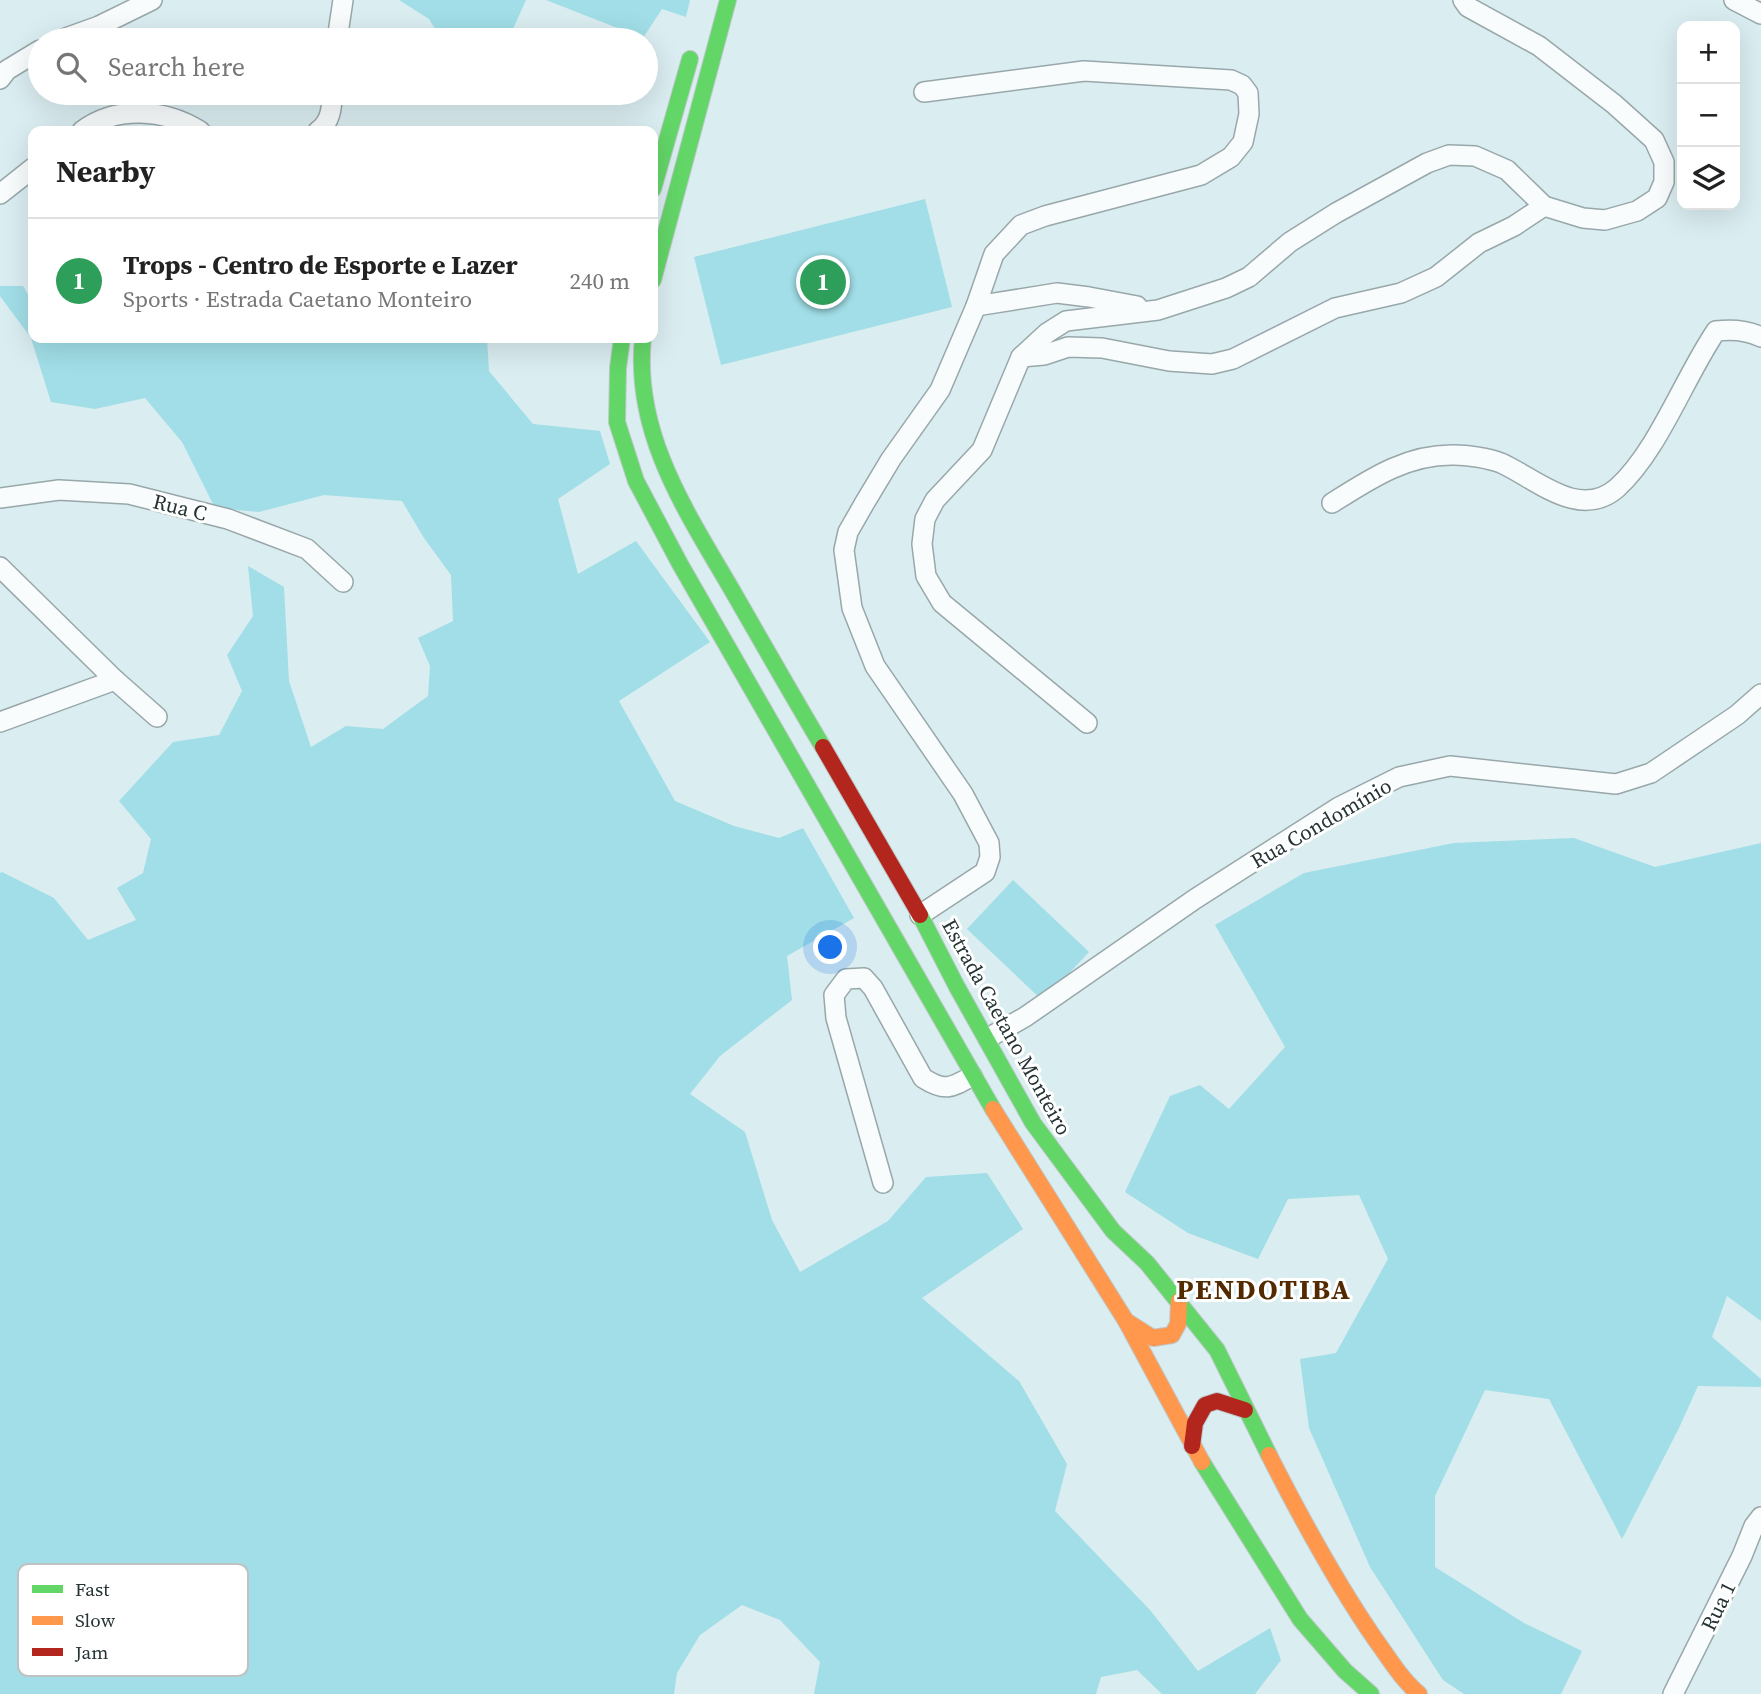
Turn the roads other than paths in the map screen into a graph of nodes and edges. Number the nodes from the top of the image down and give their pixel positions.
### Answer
1 (152, 0) edge
2 (343, 0) edge
3 (728, 0) edge
4 (1463, 0) edge
5 (1734, 0) edge
6 (1761, 14) edge
7 (93, 28) edge
8 (339, 28) edge
9 (695, 40) dead end
10 (28, 57) edge
11 (0, 79) edge
12 (924, 92) dead end
13 (331, 105) edge
14 (89, 126) edge
15 (192, 126) edge
16 (324, 126) edge
17 (658, 171) edge
18 (28, 172) edge
19 (0, 194) edge
20 (1544, 206) junction
21 (658, 261) edge
22 (976, 306) junction
23 (1158, 310) junction
24 (1761, 337) edge
25 (621, 343) edge
26 (643, 343) edge
27 (1021, 357) junction
28 (0, 498) edge
29 (1332, 503) dead end
30 (0, 567) edge
31 (343, 582) dead end
32 (115, 680) junction
33 (1761, 694) edge
34 (158, 718) dead end
35 (0, 722) edge
36 (1087, 723) dead end
37 (920, 915) junction
38 (988, 1038) junction
39 (972, 1076) junction
40 (883, 1183) dead end
41 (1179, 1301) junction
42 (1126, 1321) junction
43 (1245, 1410) junction
44 (1192, 1446) junction
45 (1761, 1517) edge
46 (1371, 1694) edge
47 (1419, 1694) edge
48 (1673, 1694) edge

1 - 7 street
2 - 8 street
3 - 21 main road
4 - 20 street
5 - 6 street
9 - 17 main road
10 - 11 street
12 - 22 street
13 - 16 street
14 - 15 street
18 - 19 street
20 - 23 street
20 - 27 street
22 - 23 street
22 - 37 street
23 - 27 street
24 - 29 street
25 - 39 main road
26 - 37 main road, Estrada Caetano Monteiro
27 - 36 street
28 - 31 street, Rua C
30 - 32 street
32 - 34 street
32 - 35 street
33 - 38 street, Rua Condomínio
37 - 38 main road, Estrada Caetano Monteiro
38 - 41 main road, Estrada Caetano Monteiro
39 - 40 street
39 - 42 main road
41 - 42 main road
41 - 43 main road, Estrada Caetano Monteiro
42 - 44 main road
43 - 44 main road
43 - 47 main road, Estrada Caetano Monteiro
44 - 46 main road
45 - 48 street, Rua 1

